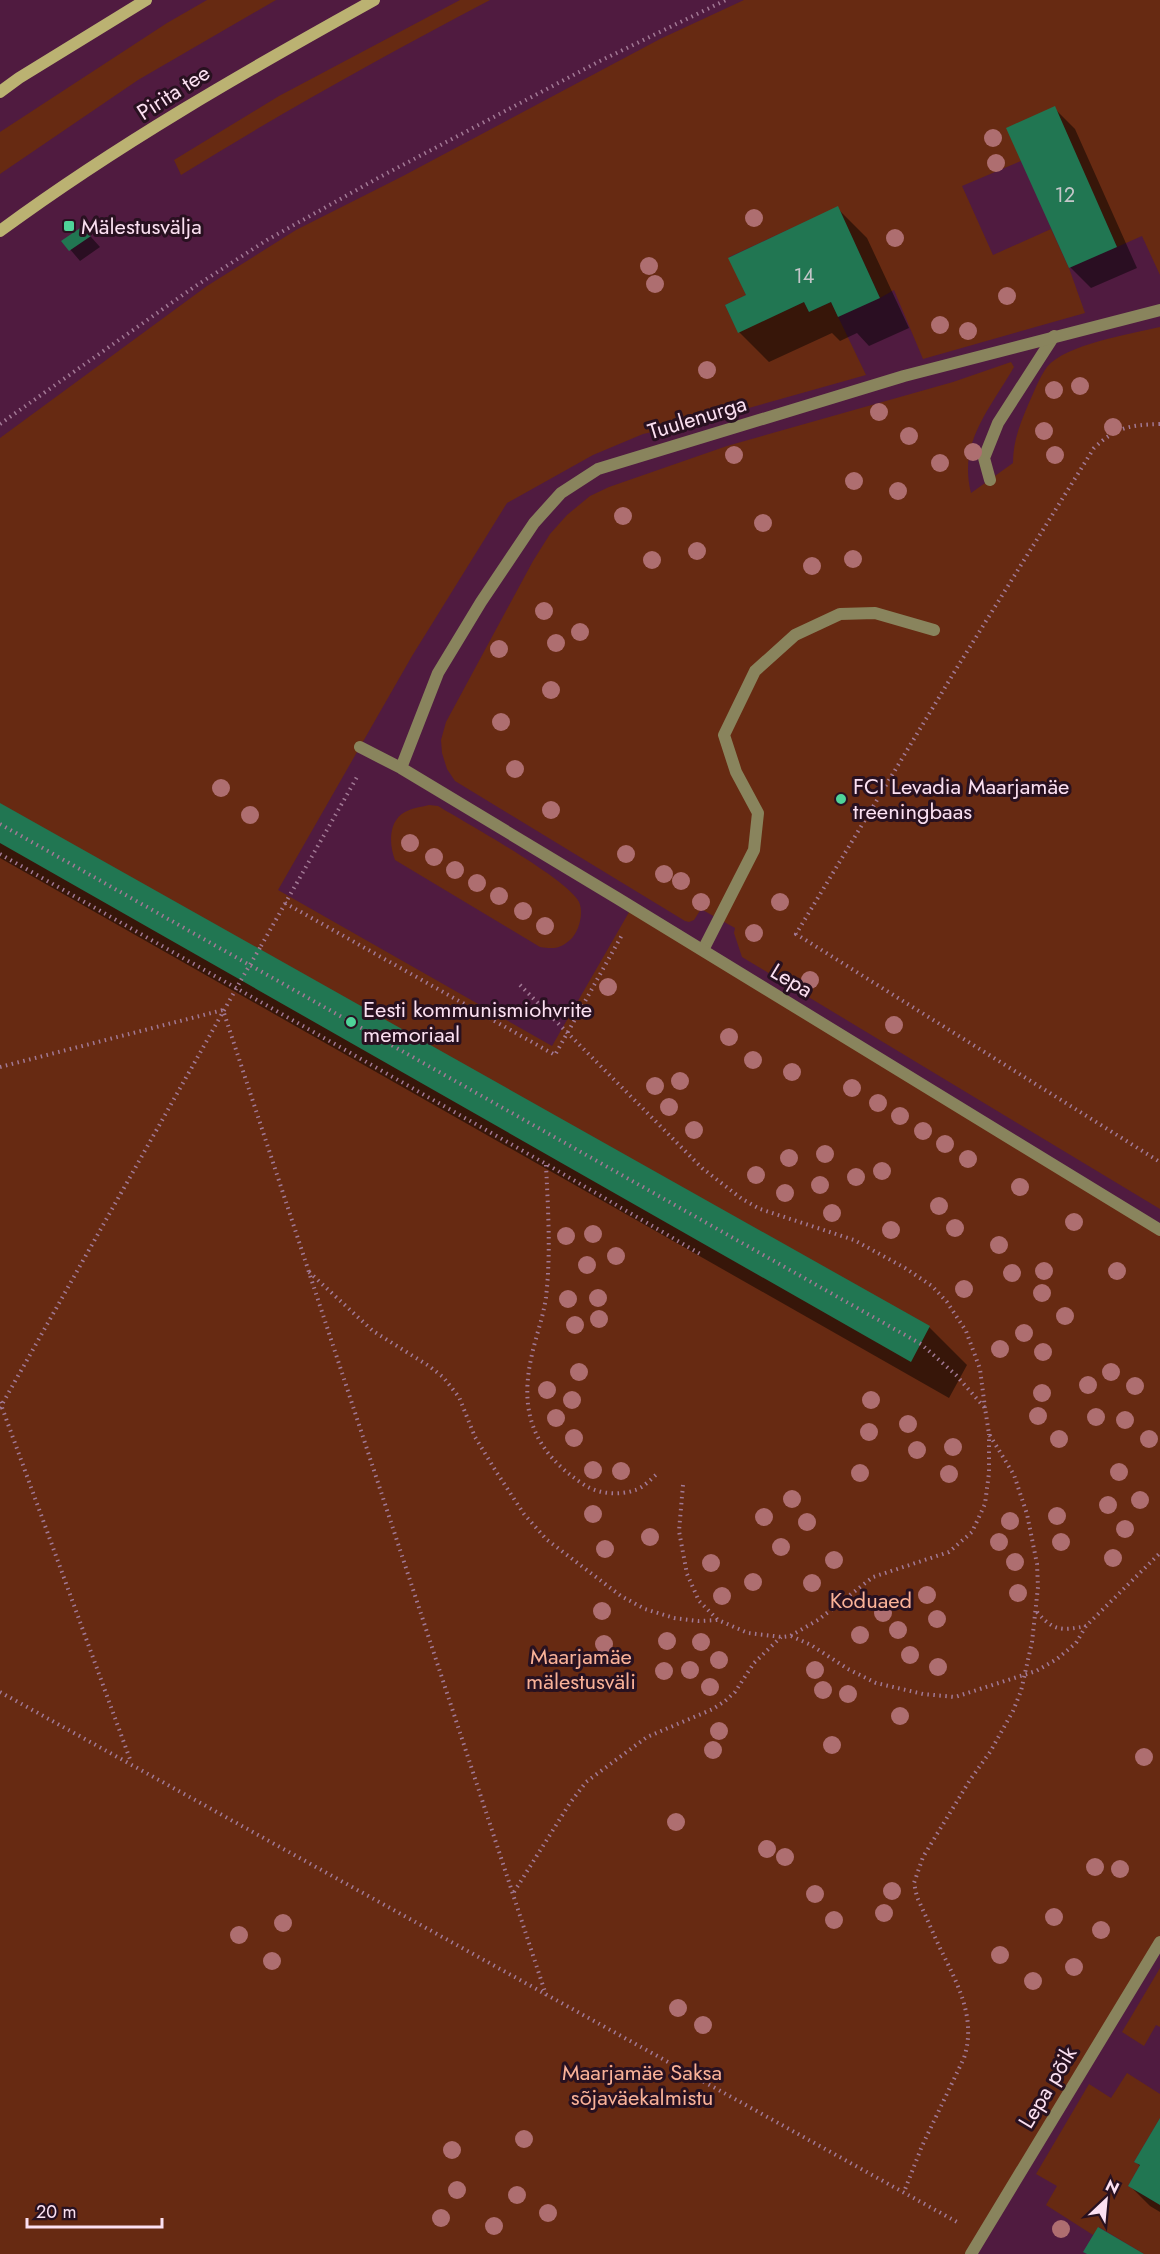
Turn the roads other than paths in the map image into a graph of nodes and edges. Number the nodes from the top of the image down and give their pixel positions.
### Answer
1 (146, 0) edge
2 (374, 0) edge
3 (0, 92) edge
4 (0, 231) edge
5 (1160, 310) edge
6 (1054, 336) junction
7 (990, 480) dead end
8 (934, 630) dead end
9 (365, 750) road end
10 (401, 768) junction
11 (703, 950) junction
12 (1160, 1230) edge
13 (1160, 1942) edge
14 (971, 2254) edge

1 - 3 main road
2 - 4 main road, Pirita tee
5 - 6 street, Tuulenurga
6 - 7 street
6 - 10 street, Tuulenurga
8 - 11 street
9 - 10 street, Lepa
10 - 11 street, Lepa
11 - 12 street, Lepa
13 - 14 street, Lepa põik

